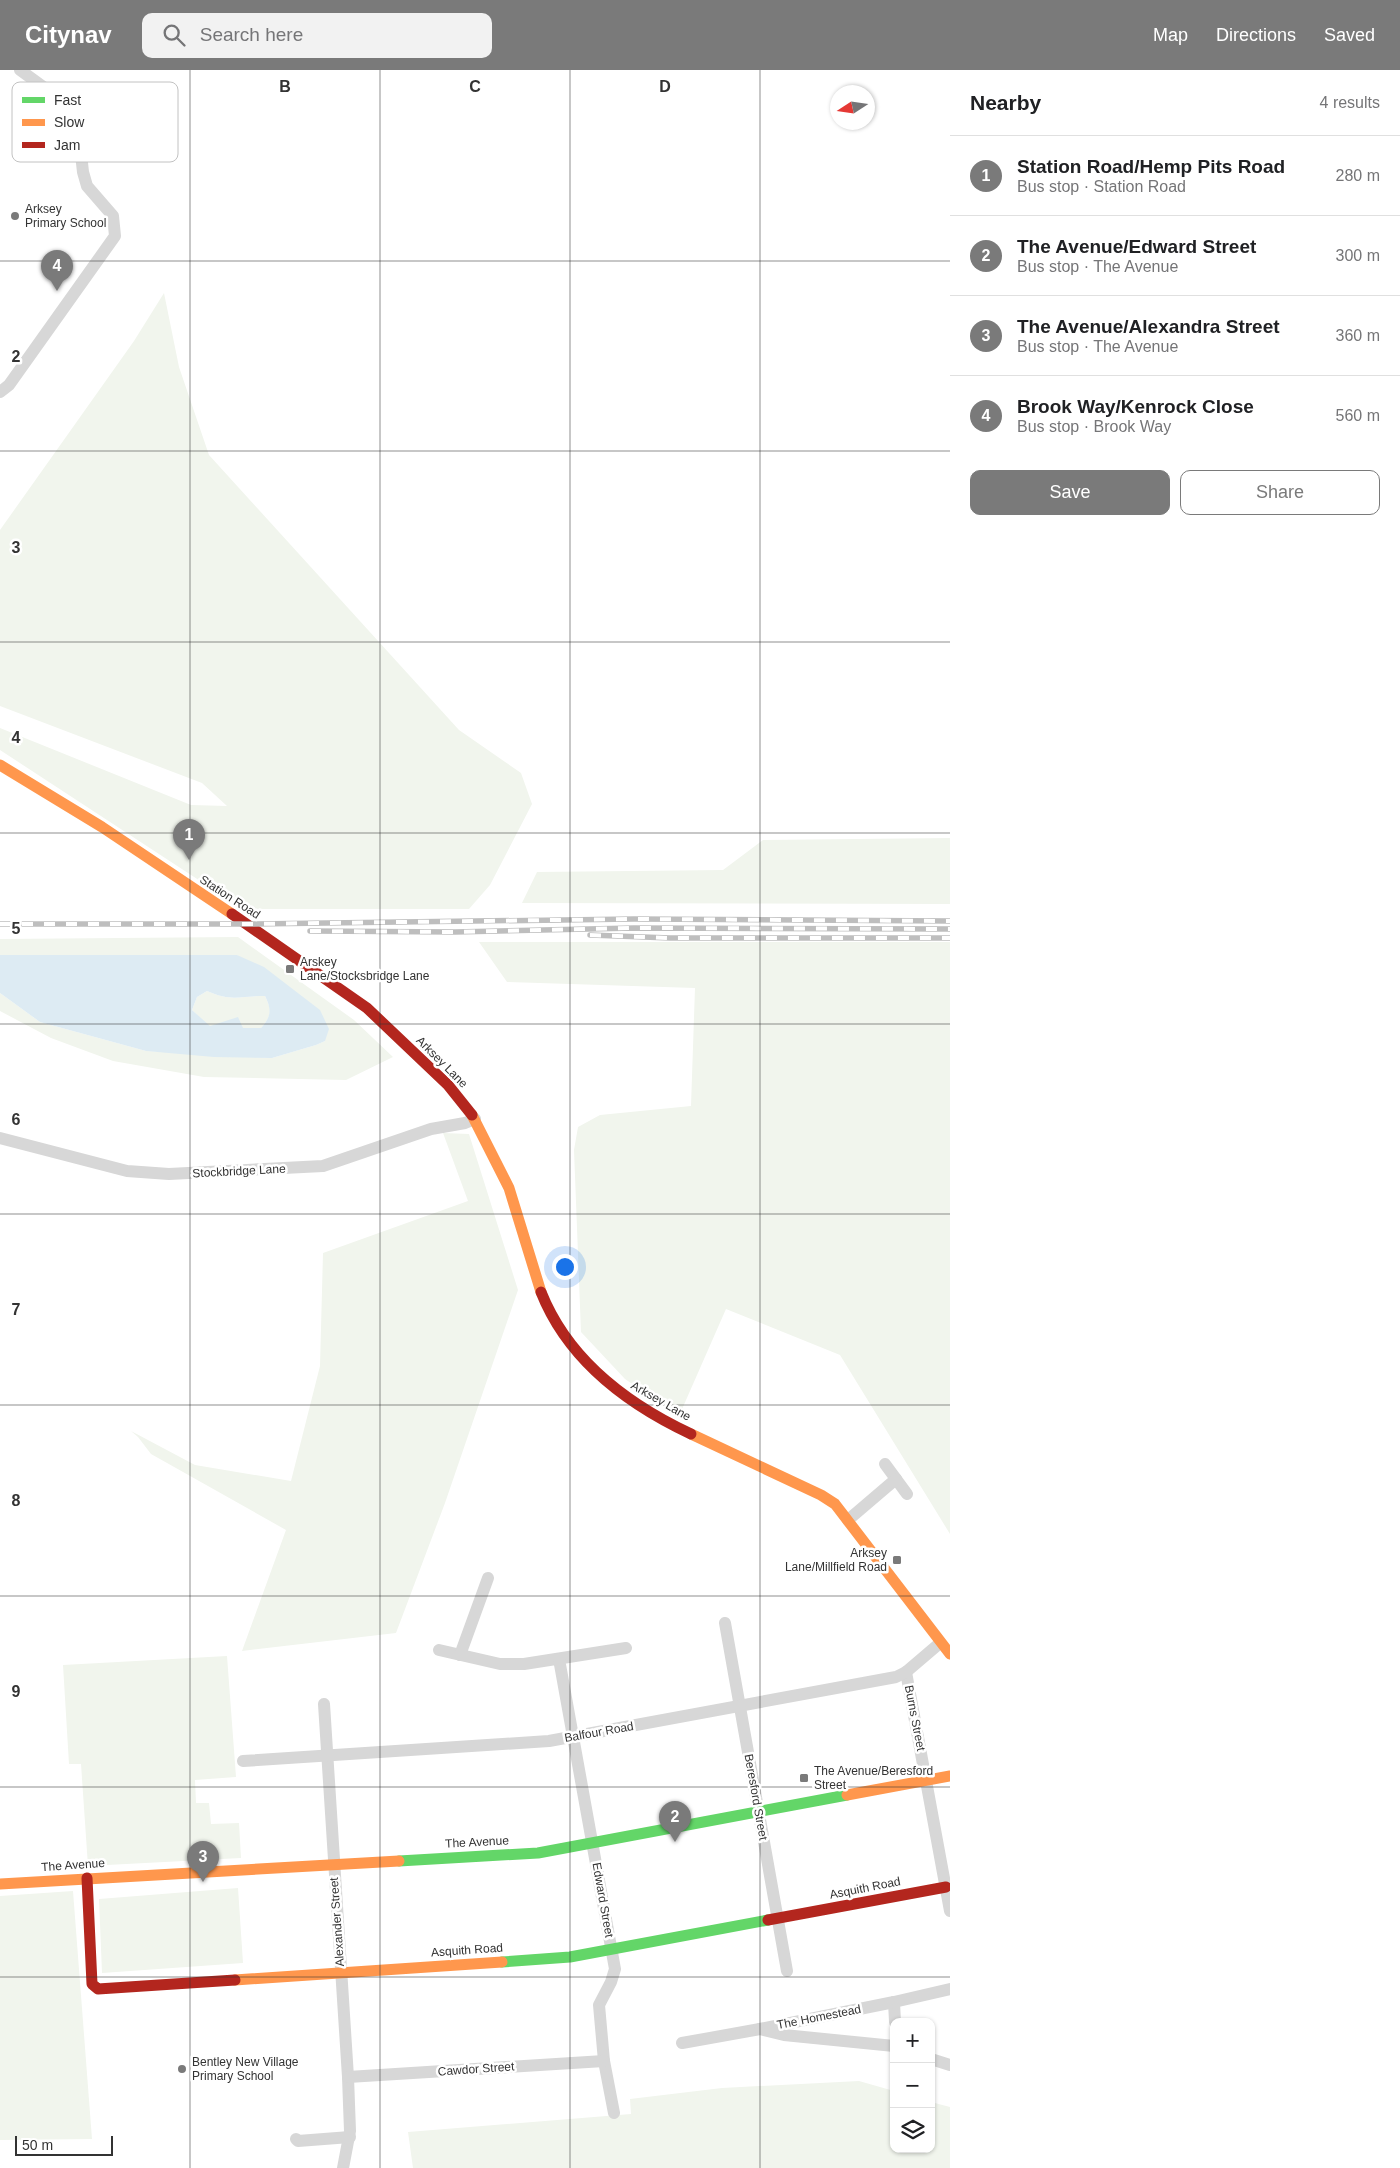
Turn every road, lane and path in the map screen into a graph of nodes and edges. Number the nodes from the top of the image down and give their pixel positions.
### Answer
1 (20, 70) edge
2 (36, 82) edge
3 (82, 162) edge
4 (0, 392) edge
5 (0, 765) edge
6 (367, 1008) joint
7 (475, 1119) junction
8 (0, 1138) edge
9 (885, 1464) dead end
10 (896, 1479) junction
11 (907, 1494) dead end
12 (848, 1520) junction
13 (488, 1578) dead end
14 (725, 1622) dead end
15 (940, 1643) junction
16 (626, 1648) dead end
17 (439, 1650) dead end
18 (950, 1654) edge
19 (460, 1656) junction
20 (559, 1659) junction
21 (906, 1672) junction
22 (324, 1704) dead end
23 (740, 1706) junction
24 (573, 1737) junction
25 (328, 1755) junction
26 (242, 1761) dead end
27 (950, 1776) edge
28 (927, 1780) junction
29 (759, 1812) junction
30 (593, 1844) junction
31 (333, 1864) junction
32 (87, 1878) junction
33 (0, 1884) edge
34 (946, 1887) junction
35 (950, 1911) edge
36 (778, 1918) junction
37 (612, 1950) junction
38 (787, 1971) dead end
39 (341, 1972) junction
40 (950, 1989) edge
41 (894, 2002) junction
42 (895, 2018) edge
43 (760, 2029) junction
44 (682, 2043) dead end
45 (890, 2046) edge
46 (935, 2060) edge
47 (604, 2061) junction
48 (950, 2065) edge
49 (348, 2077) junction
50 (614, 2113) dead end
51 (349, 2138) junction
52 (296, 2139) dead end
53 (343, 2168) edge

1 - 2 street
3 - 4 street
5 - 6 street, Station Road
6 - 7 street, Arksey Lane
7 - 8 street, Stockbridge Lane
7 - 12 street, Arksey Lane
9 - 10 street
10 - 11 street
10 - 12 street
12 - 15 street, Arksey Lane
13 - 19 street
14 - 23 street, Beresford Street
15 - 18 street, Arksey Lane
15 - 21 street, Balfour Road
16 - 20 street
17 - 19 street
19 - 20 street
20 - 24 street, Edward Street
21 - 23 street, Balfour Road
21 - 28 street, Burns Street
22 - 25 street, Alexander Street
23 - 24 street, Balfour Road
23 - 29 street, Beresford Street
24 - 25 street, Balfour Road
24 - 30 street, Edward Street
25 - 26 street, Balfour Road
25 - 31 street, Alexander Street
27 - 28 street, The Avenue
28 - 29 street, The Avenue
28 - 34 street, Burns Street
29 - 30 street, The Avenue
29 - 36 street, Beresford Street
30 - 31 street, The Avenue
30 - 37 street, Edward Street
31 - 32 street, The Avenue
31 - 39 street, Alexander Street
32 - 33 street, The Avenue
32 - 39 street, Asquith Road
34 - 35 street, Burns Street
34 - 36 street, Asquith Road
36 - 37 street, Asquith Road
36 - 38 street, Beresford Street
37 - 39 street, Asquith Road
37 - 47 street, Edward Street
39 - 49 street, Alexander Street
40 - 41 street, The Homestead
41 - 42 street
41 - 43 street, The Homestead
43 - 44 street
43 - 45 street, The Homestead
46 - 48 street
47 - 49 street, Cawdor Street
47 - 50 street, Edward Street
49 - 51 street, Alexander Street
51 - 52 street
51 - 53 street, Alexander Street

